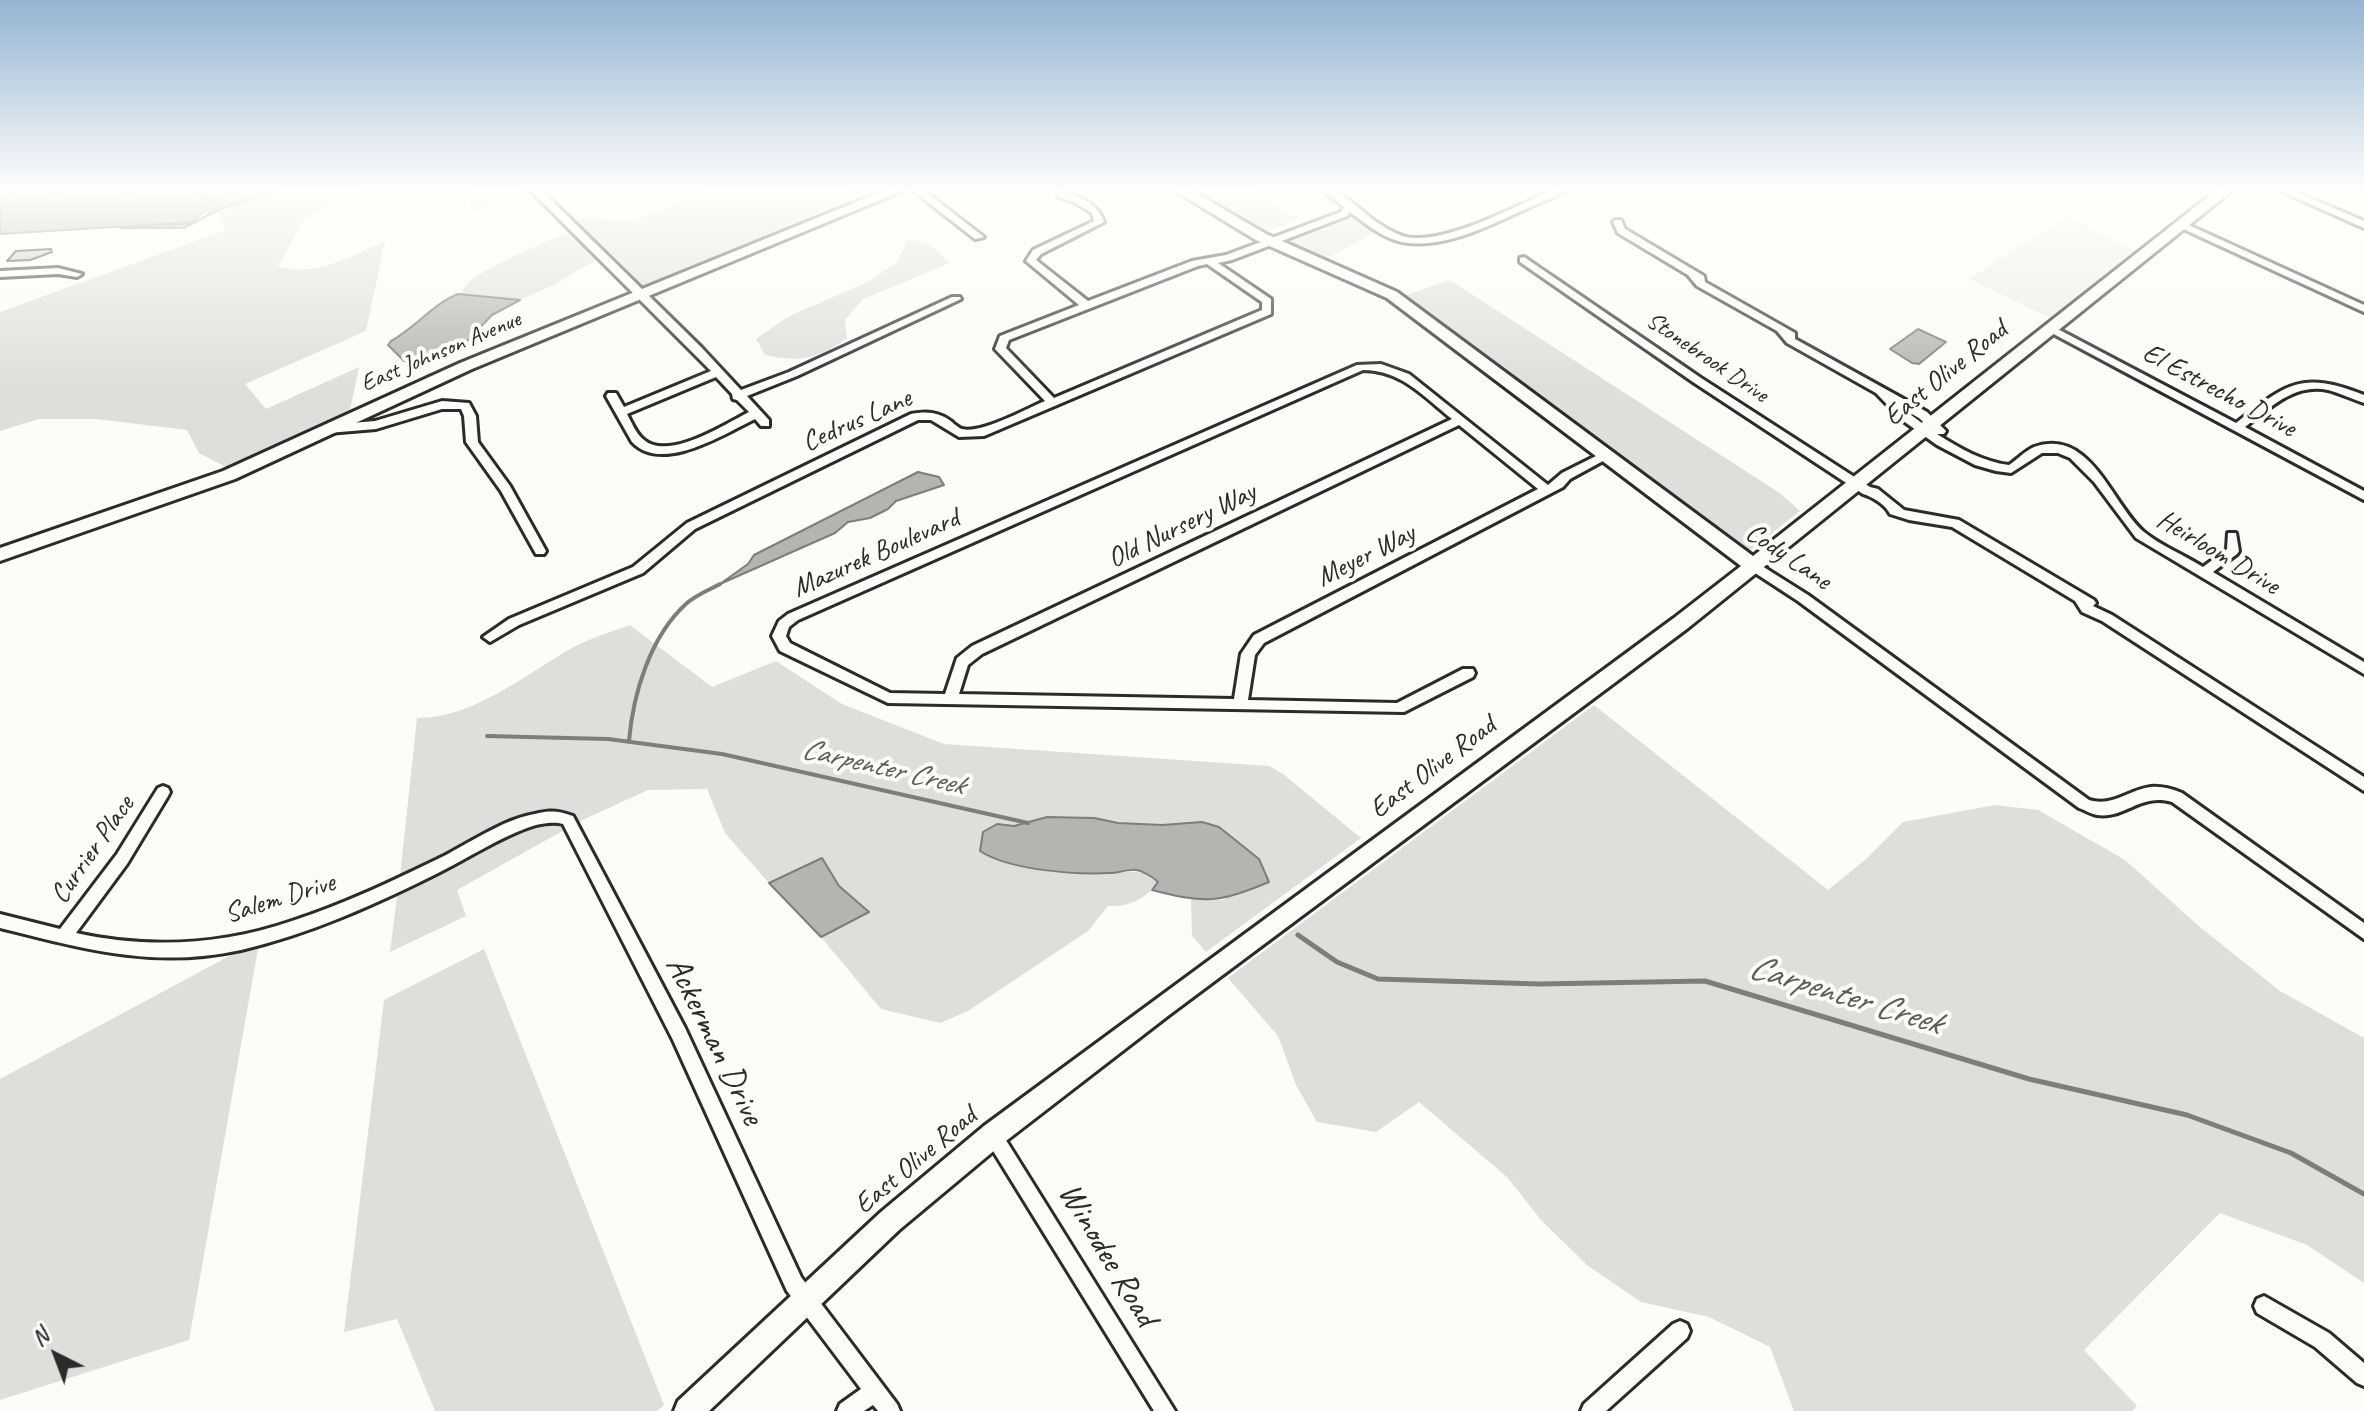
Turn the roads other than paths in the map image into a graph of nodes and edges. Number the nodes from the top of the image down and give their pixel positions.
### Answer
1 (602, 255) edge
2 (738, 255) edge
3 (1035, 255) edge
4 (1235, 255) edge
5 (1300, 255) edge
6 (1659, 255) edge
7 (2145, 255) edge
8 (2247, 255) edge
9 (1208, 260) junction
10 (1524, 260) dead end
11 (0, 274) edge
12 (77, 274) dead end
13 (642, 294) junction
14 (956, 299) dead end
15 (1086, 305) junction
16 (2364, 309) edge
17 (2052, 329) junction
18 (718, 372) junction
19 (612, 396) dead end
20 (737, 396) junction
21 (2364, 399) edge
22 (1053, 403) junction
23 (622, 412) junction
24 (755, 414) junction
25 (1460, 420) junction
26 (765, 423) dead end
27 (1928, 427) junction
28 (2237, 428) junction
29 (328, 429) junction
30 (1611, 458) junction
31 (1553, 487) junction
32 (1862, 488) junction
33 (2364, 496) edge
34 (2232, 536) dead end
35 (540, 551) dead end
36 (0, 555) edge
37 (1754, 566) junction
38 (2203, 573) junction
39 (490, 637) dead end
40 (2364, 669) edge
41 (1468, 673) dead end
42 (950, 699) junction
43 (1240, 705) junction
44 (2364, 785) edge
45 (163, 792) dead end
46 (559, 816) joint
47 (0, 921) edge
48 (2364, 932) edge
49 (64, 936) junction
50 (993, 1135) junction
51 (805, 1299) junction
52 (2264, 1306) dead end
53 (1680, 1331) dead end
54 (2364, 1376) edge
55 (874, 1392) junction
56 (688, 1411) edge
57 (847, 1411) edge
58 (890, 1411) edge
59 (1165, 1411) edge
60 (1591, 1411) edge

1 - 13 street
2 - 13 street, East Johnson Avenue
3 - 15 street
4 - 9 street
5 - 30 street, Cody Lane
6 - 27 street, Heirloom Drive
7 - 17 street, East Olive Road
8 - 16 street
9 - 15 street
9 - 22 street, Cedrus Lane
10 - 32 street, Stonebrook Drive
11 - 12 street
13 - 18 street
13 - 29 street, East Johnson Avenue
14 - 20 street
15 - 22 street
17 - 27 street, East Olive Road
17 - 28 street, El Estrecho Drive
18 - 20 street
18 - 23 street
19 - 23 street
20 - 24 street
21 - 28 street
22 - 39 street, Cedrus Lane
23 - 24 street
24 - 26 street
25 - 31 street, Mazurek Boulevard
25 - 42 street, Old Nursery Way
25 - 42 street, Mazurek Boulevard
27 - 32 street, East Olive Road
27 - 38 street, Heirloom Drive
28 - 33 street, El Estrecho Drive
29 - 35 street
29 - 36 street, East Johnson Avenue
30 - 31 street, Meyer Way
30 - 37 street, Cody Lane
31 - 43 street, Meyer Way
32 - 37 street, East Olive Road
32 - 44 street, Stonebrook Drive
34 - 38 street
37 - 48 street, Cody Lane
37 - 50 street, East Olive Road
38 - 40 street, Heirloom Drive
41 - 43 street, Mazurek Boulevard
42 - 43 street, Mazurek Boulevard
45 - 49 street, Currier Place
46 - 49 street, Salem Drive
46 - 51 street, Ackerman Drive
47 - 49 street, Salem Drive
50 - 51 street, East Olive Road
50 - 59 street, Winodee Road
51 - 55 street, Ackerman Drive
51 - 56 street, East Olive Road
52 - 54 street
53 - 60 street
55 - 57 street
55 - 58 street, Ackerman Drive

